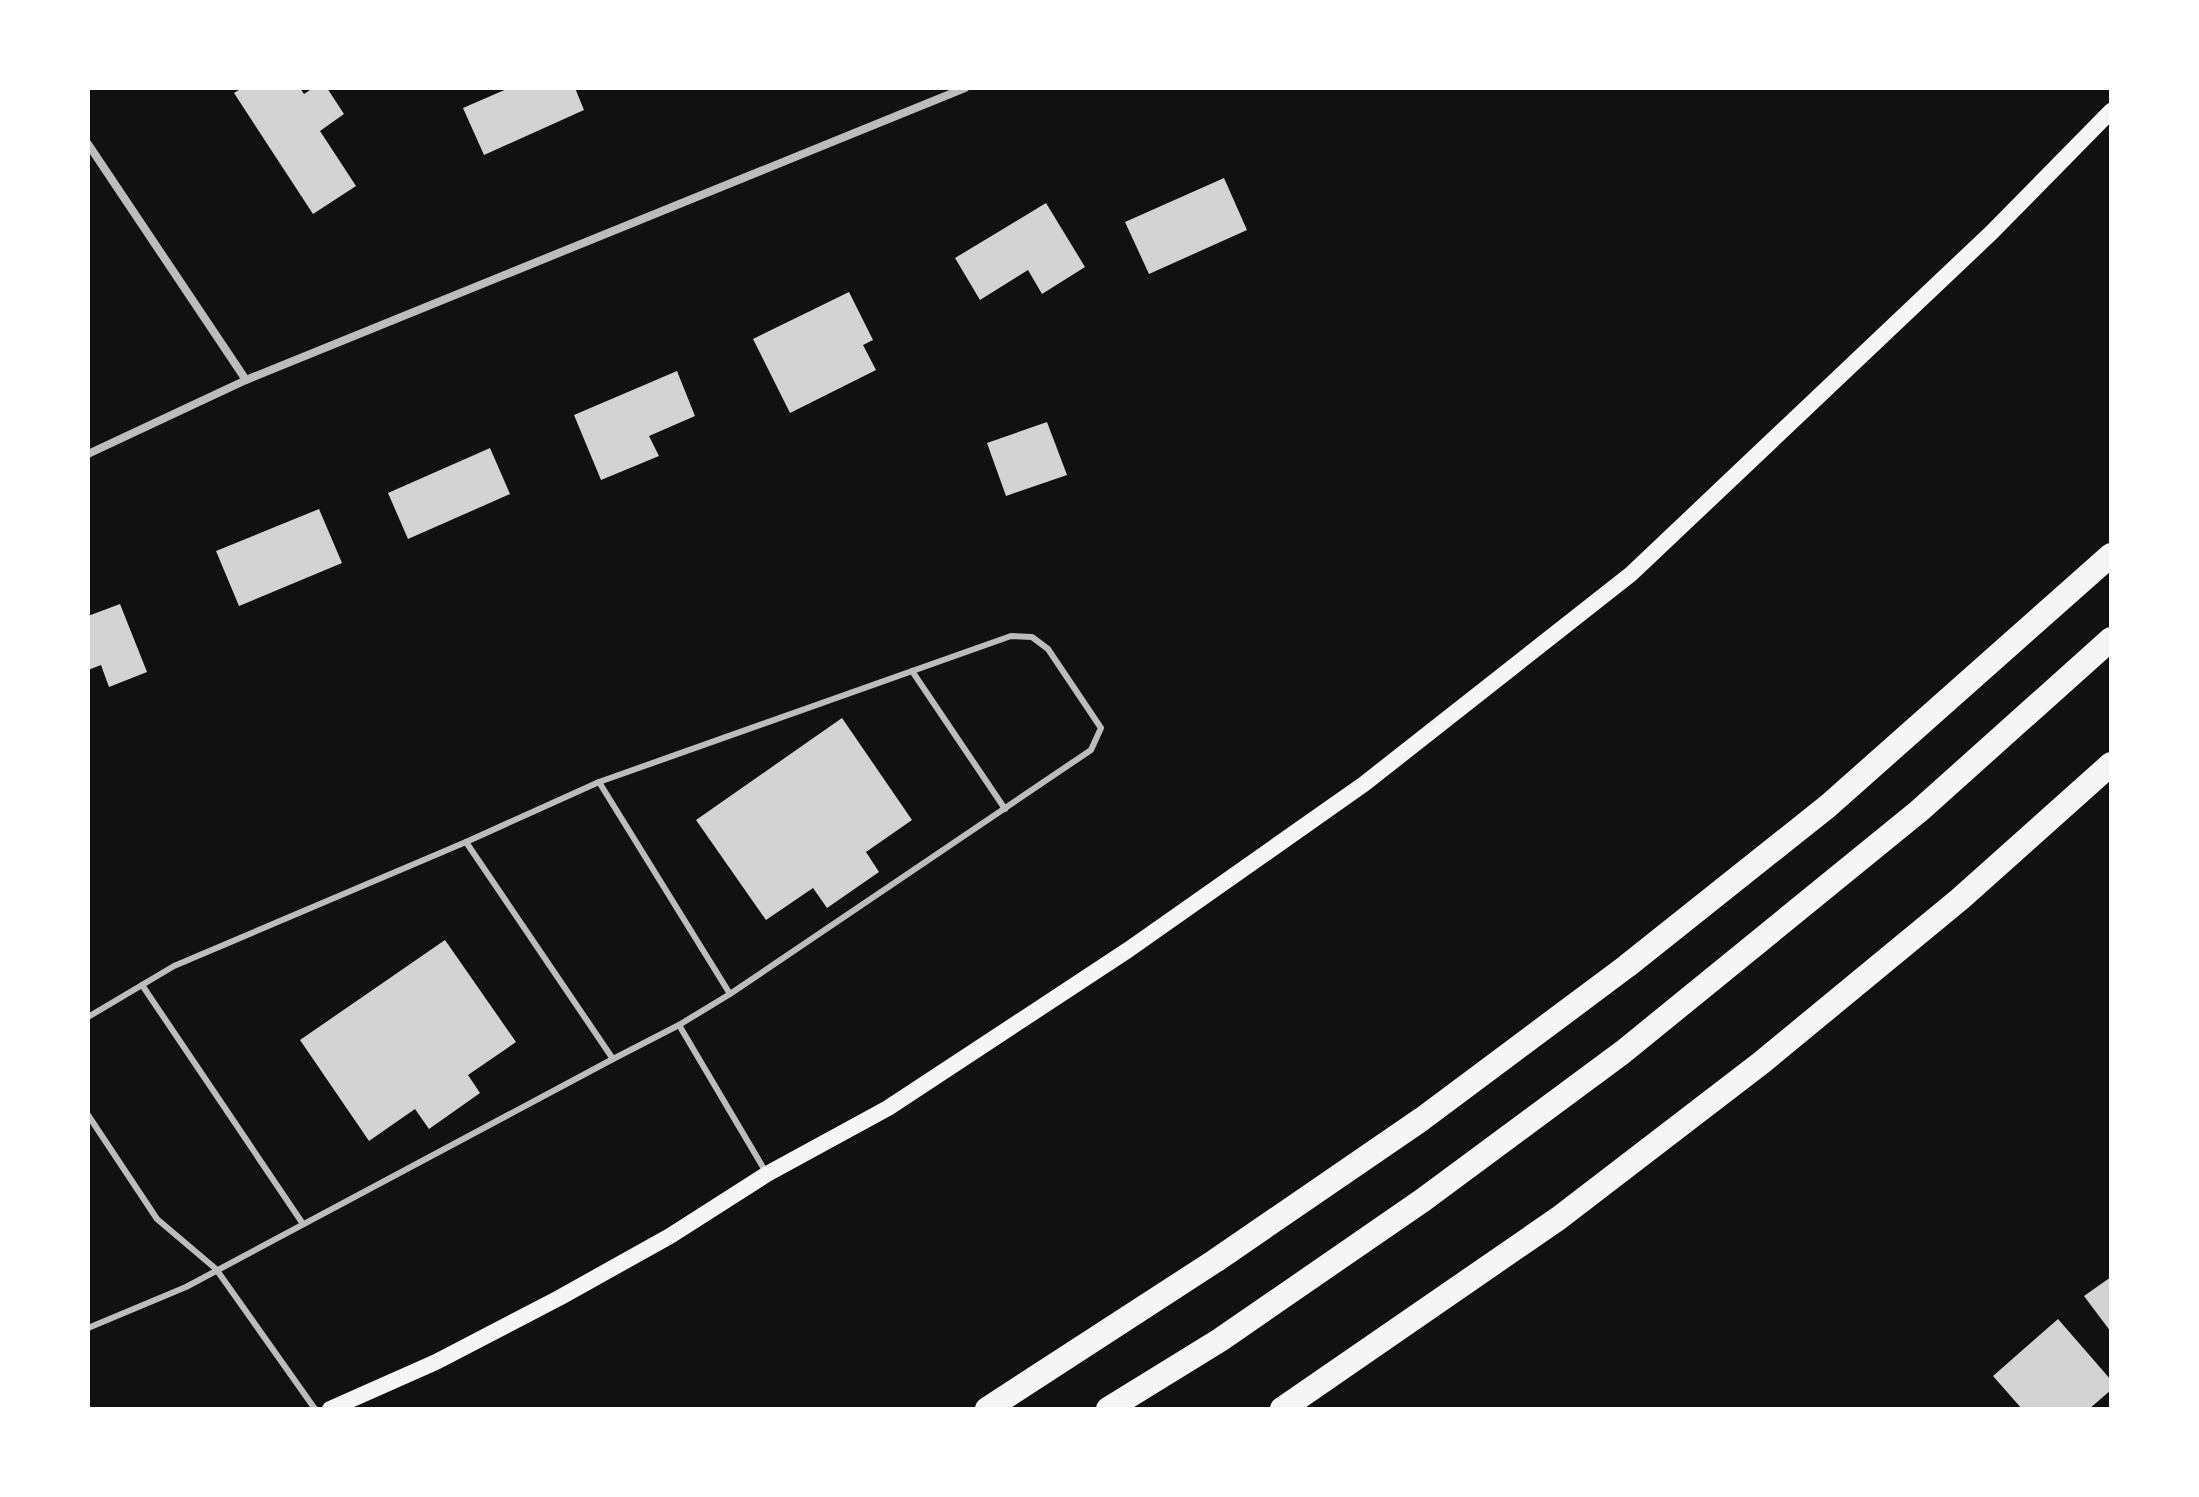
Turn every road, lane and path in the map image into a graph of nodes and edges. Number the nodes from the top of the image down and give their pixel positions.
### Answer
1 (965, 88) edge
2 (2111, 111) edge
3 (88, 144) edge
4 (246, 380) junction
5 (88, 454) edge
6 (2111, 555) edge
7 (2111, 639) edge
8 (912, 671) junction
9 (2111, 764) edge
10 (599, 782) junction
11 (1005, 809) junction
12 (466, 842) junction
13 (142, 985) junction
14 (730, 994) junction
15 (88, 1017) edge
16 (679, 1025) junction
17 (613, 1059) junction
18 (88, 1115) edge
19 (767, 1174) junction
20 (303, 1224) junction
21 (216, 1269) junction
22 (88, 1328) edge
23 (315, 1409) edge
24 (330, 1409) edge
25 (987, 1409) edge
26 (1108, 1409) edge
27 (1282, 1409) edge

1 - 4 street
2 - 19 main road
3 - 4 street
4 - 5 street
6 - 25 highway
7 - 26 highway
8 - 10 lane
8 - 11 lane
8 - 11 lane
9 - 27 highway
10 - 12 lane
10 - 14 lane
11 - 14 lane
12 - 13 lane
12 - 17 lane
13 - 15 lane
13 - 20 lane
14 - 16 lane
16 - 17 lane
16 - 19 lane
17 - 20 lane
18 - 21 lane
19 - 24 main road
20 - 21 lane
21 - 22 lane
21 - 23 lane

